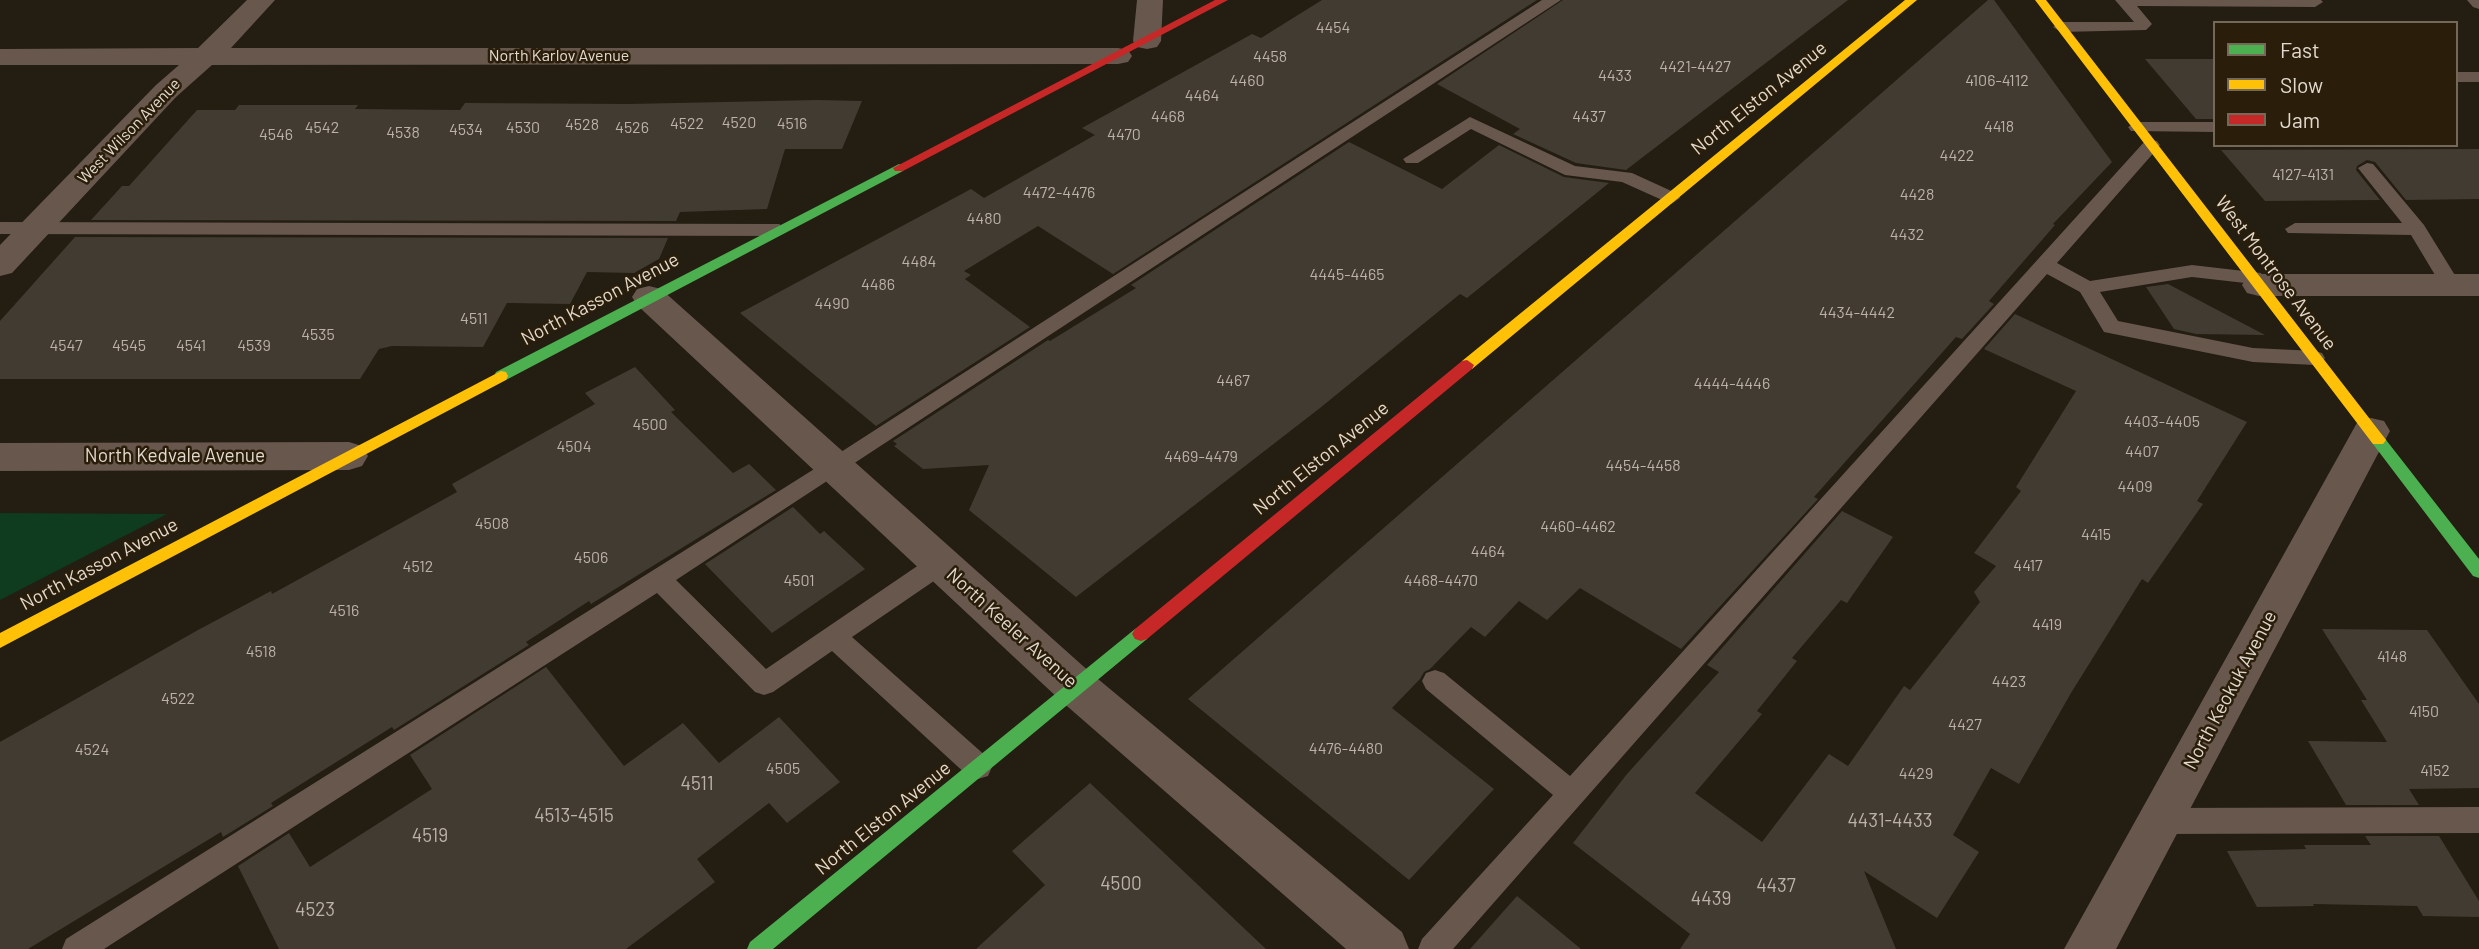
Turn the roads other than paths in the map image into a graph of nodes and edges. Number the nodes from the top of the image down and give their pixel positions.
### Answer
1 (262, 0) edge
2 (1150, 0) edge
3 (1223, 0) edge
4 (1553, 0) edge
5 (1912, 0) edge
6 (2040, 0) edge
7 (2313, 0) edge
8 (2475, 0) edge
9 (2123, 1) edge
10 (2479, 4) edge
11 (2061, 27) junction
12 (1147, 41) junction
13 (1118, 55) junction
14 (0, 57) edge
15 (205, 57) junction
16 (2458, 77) edge
17 (2479, 77) edge
18 (2213, 127) edge
19 (2144, 136) junction
20 (1412, 159) dead end
21 (2367, 169) dead end
22 (1671, 198) junction
23 (0, 228) edge
24 (35, 228) junction
25 (2295, 229) dead end
26 (2417, 229) junction
27 (779, 230) junction
28 (0, 265) edge
29 (2045, 265) junction
30 (2256, 282) junction
31 (2465, 285) edge
32 (2087, 288) junction
33 (649, 297) junction
34 (2315, 358) junction
35 (2371, 431) junction
36 (349, 456) junction
37 (0, 457) edge
38 (835, 467) junction
39 (941, 562) junction
40 (2479, 571) edge
41 (659, 579) junction
42 (833, 636) junction
43 (0, 641) edge
44 (1435, 681) dead end
45 (1076, 687) junction
46 (978, 767) junction
47 (1572, 794) junction
48 (2479, 820) edge
49 (2159, 821) junction
50 (77, 949) edge
51 (757, 949) edge
52 (1384, 949) edge
53 (1433, 949) edge
54 (2089, 949) edge

1 - 15 street, West Wilson Avenue
2 - 12 street
3 - 12 main road, North Kasson Avenue
4 - 38 lane
5 - 22 main road, North Elston Avenue
6 - 11 main road, West Montrose Avenue
7 - 9 lane
8 - 10 lane
9 - 11 lane
11 - 19 main road, West Montrose Avenue
12 - 13 main road, North Kasson Avenue
13 - 15 street, North Karlov Avenue
13 - 27 main road, North Kasson Avenue
14 - 15 street, North Karlov Avenue
15 - 24 street, West Wilson Avenue
16 - 17 lane
18 - 19 lane
19 - 29 lane
19 - 30 main road, West Montrose Avenue
20 - 22 lane
21 - 26 lane
22 - 45 main road, North Elston Avenue
23 - 24 lane
24 - 27 lane
24 - 28 street, West Wilson Avenue
25 - 26 lane
26 - 31 lane
27 - 33 main road, North Kasson Avenue
29 - 32 lane
29 - 47 lane
30 - 31 street
30 - 32 lane
30 - 34 main road, West Montrose Avenue
32 - 34 lane
33 - 36 main road, North Kasson Avenue
33 - 38 street, North Keeler Avenue
34 - 35 main road, West Montrose Avenue
35 - 40 main road, West Montrose Avenue
35 - 49 street, North Keokuk Avenue
36 - 37 street, North Kedvale Avenue
36 - 43 main road, North Kasson Avenue
38 - 39 street, North Keeler Avenue
38 - 41 lane
39 - 42 lane
39 - 45 street, North Keeler Avenue
41 - 42 lane
41 - 50 lane
42 - 46 lane
44 - 47 lane
45 - 46 main road, North Elston Avenue
45 - 52 street, North Keeler Avenue
46 - 51 main road, North Elston Avenue
47 - 53 lane
48 - 49 lane
49 - 54 street, North Keokuk Avenue

